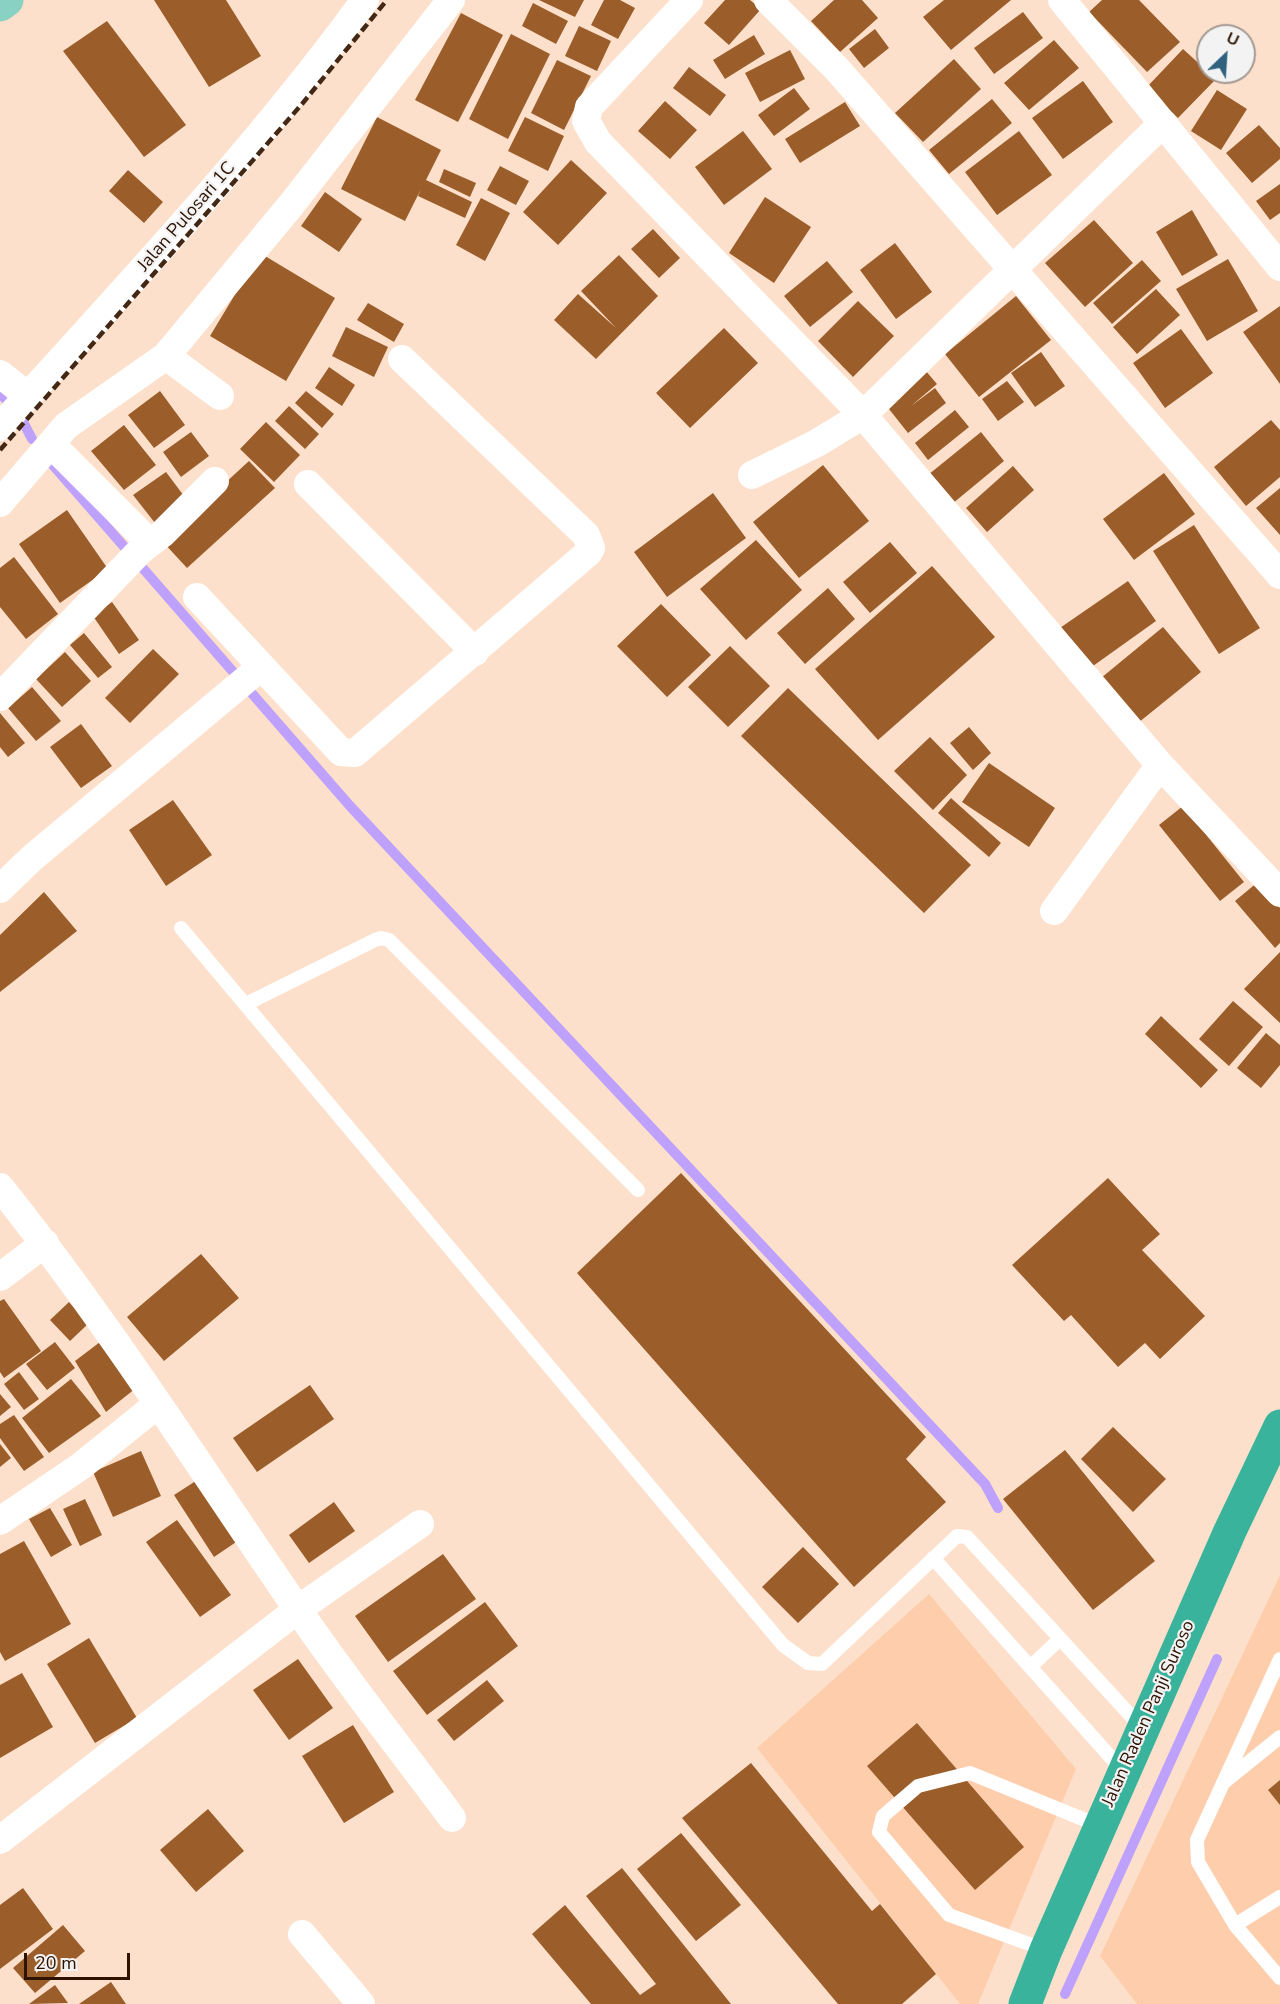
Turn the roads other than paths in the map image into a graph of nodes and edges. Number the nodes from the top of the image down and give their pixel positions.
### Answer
1 (7, 0) edge
2 (365, 0) edge
3 (451, 0) edge
4 (689, 0) edge
5 (768, 0) edge
6 (1062, 0) edge
7 (0, 5) edge
8 (1163, 123) junction
9 (1280, 267) edge
10 (1011, 272) junction
11 (166, 356) junction
12 (402, 359) dead end
13 (0, 374) edge
14 (220, 396) dead end
15 (14, 412) edge
16 (863, 415) junction
17 (51, 444) junction
18 (752, 476) dead end
19 (215, 481) dead end
20 (308, 484) dead end
21 (0, 503) edge
22 (138, 554) junction
23 (1280, 575) edge
24 (197, 597) dead end
25 (475, 652) junction
26 (246, 679) junction
27 (0, 697) edge
28 (1160, 765) junction
29 (0, 889) edge
30 (1280, 893) edge
31 (1054, 910) dead end
32 (181, 928) dead end
33 (246, 1004) junction
34 (0, 1187) edge
35 (638, 1190) dead end
36 (45, 1243) junction
37 (0, 1277) edge
38 (158, 1404) junction
39 (1278, 1440) edge
40 (0, 1521) edge
41 (420, 1524) dead end
42 (933, 1558) junction
43 (297, 1610) junction
44 (1060, 1639) junction
45 (1280, 1659) edge
46 (1030, 1667) junction
47 (1143, 1729) junction
48 (1280, 1737) edge
49 (1124, 1772) junction
50 (1221, 1785) junction
51 (452, 1818) dead end
52 (1100, 1826) junction
53 (0, 1840) edge
54 (1280, 1897) edge
55 (1235, 1925) junction
56 (302, 1934) dead end
57 (1046, 1950) junction
58 (1280, 1978) edge
59 (361, 2004) edge
60 (1025, 2004) edge

1 - 7 main road
2 - 15 street, Jalan Pulosari 1C
3 - 11 street
4 - 16 street
5 - 10 street
6 - 8 street
8 - 9 street
8 - 10 street
10 - 16 street
10 - 23 street
11 - 14 street
11 - 17 street
12 - 25 street
13 - 15 street
16 - 18 street
16 - 28 street
17 - 21 street
17 - 22 street
19 - 22 street
20 - 25 street
22 - 27 street
24 - 26 street
25 - 26 street
26 - 29 street
28 - 30 street
28 - 31 street
32 - 33 lane
33 - 35 lane
33 - 42 lane
34 - 36 street
36 - 37 street
36 - 38 street
38 - 40 street
38 - 43 street
39 - 47 highway, Jalan Raden Panji Suroso
41 - 43 street
42 - 44 lane
42 - 46 lane
43 - 51 street
43 - 53 street
44 - 46 lane
44 - 47 lane
45 - 50 lane
46 - 49 lane
47 - 49 highway, Jalan Raden Panji Suroso
48 - 50 lane
49 - 52 highway, Jalan Raden Panji Suroso
50 - 55 lane
52 - 57 highway, Jalan Raden Panji Suroso
52 - 57 lane
54 - 55 lane
55 - 58 lane
56 - 59 street
57 - 60 highway, Jalan Raden Panji Suroso

